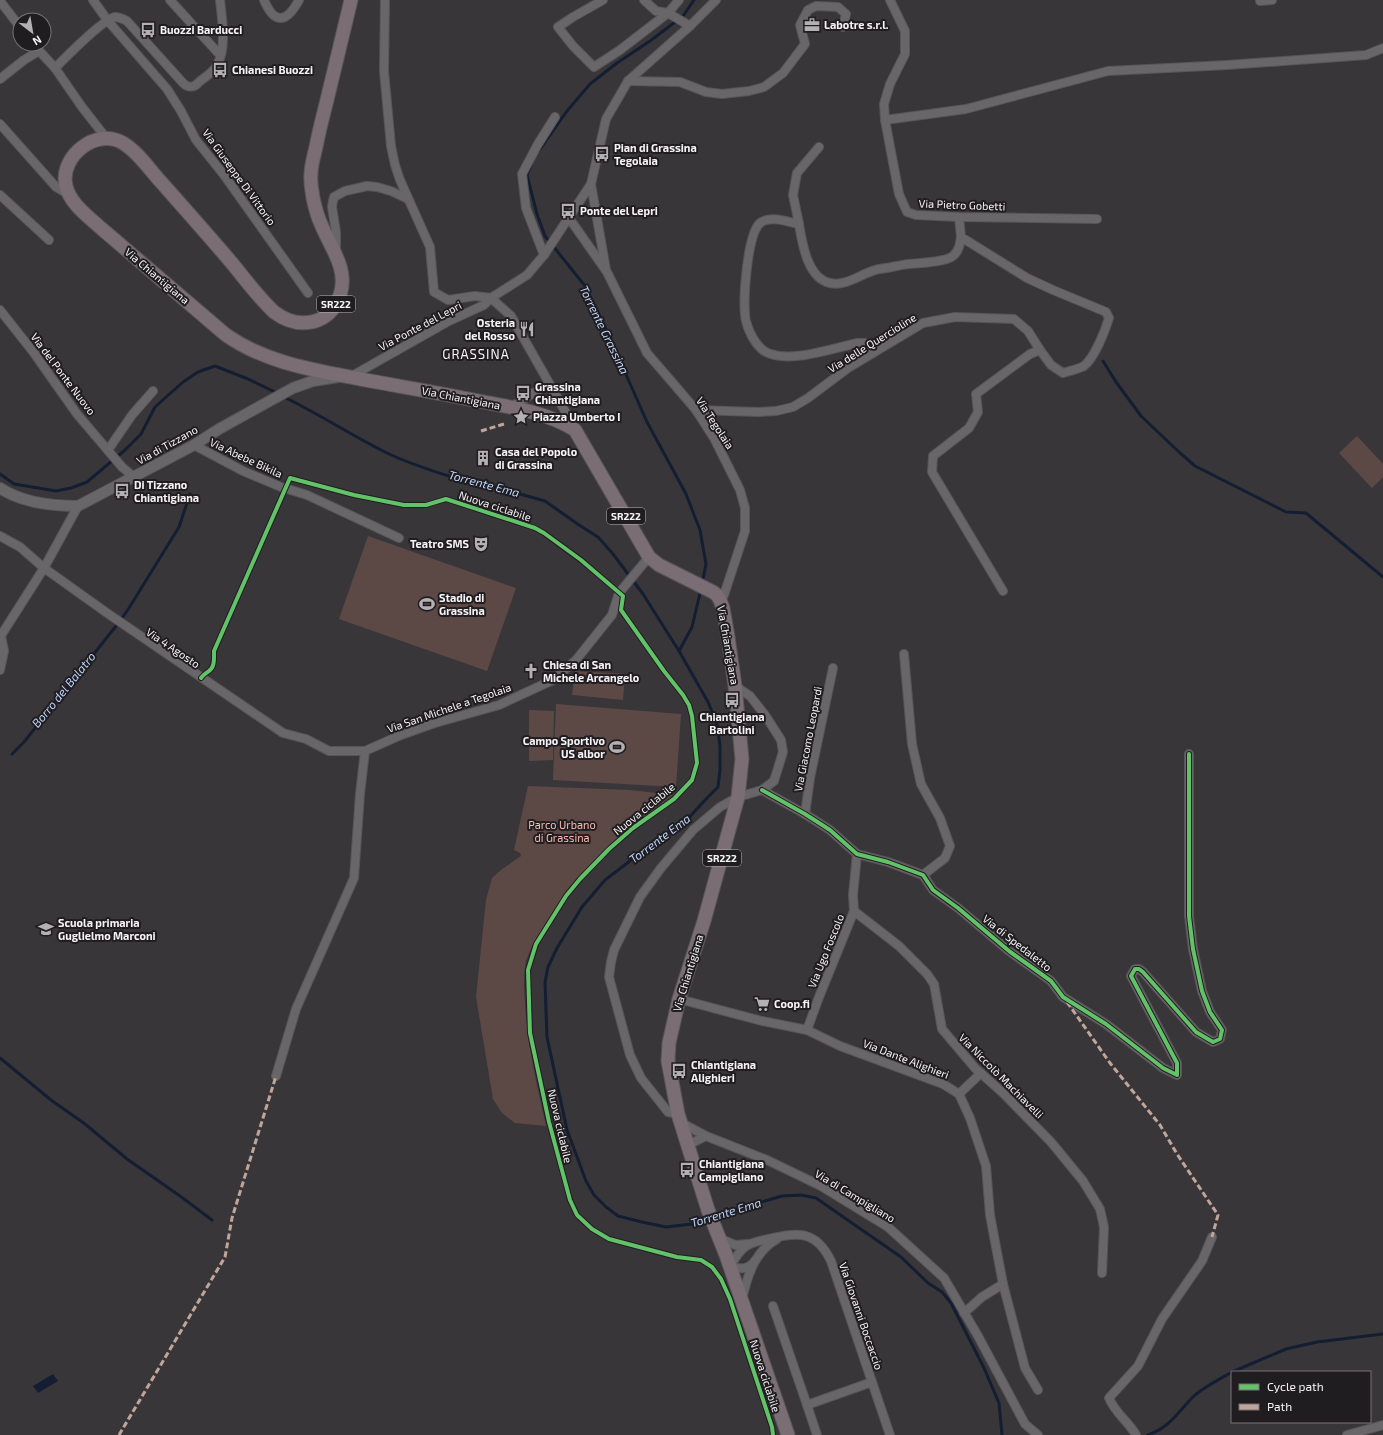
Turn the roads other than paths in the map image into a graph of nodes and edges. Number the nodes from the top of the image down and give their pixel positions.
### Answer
1 (93, 0) edge
2 (170, 0) edge
3 (220, 0) edge
4 (264, 0) edge
5 (299, 0) edge
6 (351, 0) edge
7 (385, 0) edge
8 (603, 0) edge
9 (644, 0) edge
10 (679, 0) edge
11 (716, 0) edge
12 (890, 0) edge
13 (1272, 0) edge
14 (0, 1) edge
15 (1260, 2) dead end
16 (670, 14) junction
17 (12, 16) edge
18 (108, 21) junction
19 (688, 25) junction
20 (843, 27) dead end
21 (1383, 48) edge
22 (37, 52) edge
23 (40, 52) edge
24 (220, 55) junction
25 (54, 68) junction
26 (0, 79) edge
27 (628, 81) junction
28 (555, 116) dead end
29 (885, 120) junction
30 (0, 124) edge
31 (107, 139) junction
32 (819, 147) dead end
33 (591, 184) junction
34 (68, 194) junction
35 (0, 195) edge
36 (408, 200) junction
37 (569, 218) junction
38 (959, 218) junction
39 (1097, 219) dead end
40 (799, 224) junction
41 (961, 237) junction
42 (49, 240) dead end
43 (546, 251) junction
44 (336, 256) junction
45 (607, 272) junction
46 (308, 293) dead end
47 (491, 298) junction
48 (0, 310) edge
49 (1040, 350) junction
50 (873, 353) junction
51 (345, 377) junction
52 (548, 384) junction
53 (153, 391) dead end
54 (511, 407) junction
55 (696, 410) junction
56 (575, 430) junction
57 (194, 445) junction
58 (109, 451) junction
59 (134, 477) junction
60 (0, 488) edge
61 (78, 506) junction
62 (0, 536) edge
63 (399, 538) dead end
64 (645, 561) junction
65 (44, 568) junction
66 (1003, 591) dead end
67 (716, 596) junction
68 (0, 636) edge
69 (904, 654) dead end
70 (833, 668) dead end
71 (0, 670) edge
72 (735, 686) junction
73 (365, 751) junction
74 (1189, 754) dead end
75 (762, 790) junction
76 (738, 797) junction
77 (805, 814) junction
78 (857, 854) junction
79 (923, 875) junction
80 (854, 911) junction
81 (679, 999) junction
82 (807, 1030) junction
83 (978, 1070) junction
84 (276, 1076) dead end
85 (959, 1094) junction
86 (679, 1118) junction
87 (706, 1136) junction
88 (688, 1145) junction
89 (718, 1235) junction
90 (783, 1236) junction
91 (1212, 1237) dead end
92 (751, 1243) junction
93 (755, 1261) junction
94 (730, 1267) junction
95 (1102, 1273) dead end
96 (1003, 1284) junction
97 (742, 1302) junction
98 (773, 1306) dead end
99 (964, 1313) junction
100 (872, 1382) junction
101 (1038, 1390) dead end
102 (807, 1405) junction
103 (1383, 1425) edge
104 (788, 1435) edge
105 (817, 1435) edge
106 (890, 1435) edge
107 (1038, 1435) edge
108 (1136, 1435) edge
109 (1347, 1435) edge

1 - 18 street, Via Giuseppe Di Vittorio
2 - 24 street
3 - 24 street
4 - 5 street
6 - 44 main road, SR222
7 - 36 street
8 - 16 street
9 - 16 street
10 - 16 street
11 - 19 street
12 - 29 street, Via Pietro Gobetti
13 - 15 street
14 - 17 street
16 - 19 street
18 - 24 street
18 - 25 street
18 - 46 street, Via Giuseppe Di Vittorio
19 - 27 street
20 - 27 street
21 - 29 street
22 - 26 street
23 - 25 street
25 - 31 street
27 - 33 street
28 - 43 street
29 - 38 street, Via Pietro Gobetti
30 - 34 street
31 - 34 main road
31 - 44 main road, SR222
32 - 40 street
33 - 37 street, Via Ponte del Lepri
33 - 45 street, Via Tegolaia
34 - 51 main road, Via Chiantigiana
35 - 42 street
36 - 44 street
36 - 47 street
37 - 43 street, Via Ponte del Lepri
37 - 45 street, Via Tegolaia
38 - 39 street, Via Pietro Gobetti
38 - 41 street
40 - 41 street
40 - 50 street
41 - 49 street, Via delle Quercioline
43 - 47 street, Via Ponte del Lepri
45 - 55 street, Via Tegolaia
47 - 51 street, Via Ponte del Lepri
47 - 52 street
48 - 58 street, Via del Ponte Nuovo
49 - 50 street, Via delle Quercioline
49 - 66 street
50 - 55 street, Via delle Quercioline
51 - 54 main road, Via Chiantigiana
51 - 57 street, Via di Tizzano
52 - 54 street
52 - 56 street
53 - 58 street
54 - 56 main road, Via Chiantigiana
55 - 67 street, Via Tegolaia
56 - 64 main road, Via Chiantigiana / SR222
57 - 59 street, Via di Tizzano
57 - 63 street, Via Abebe Bikila
58 - 59 street, Via del Ponte Nuovo
59 - 61 street, Via di Tizzano
60 - 61 street, Via di Tizzano
61 - 65 street
62 - 65 street, Via 4 Agosto
64 - 67 main road, Via Chiantigiana / SR222
64 - 73 street, Via San Michele a Tegolaia
65 - 68 street
65 - 73 street, Via 4 Agosto
67 - 72 main road, Via Chiantigiana / SR222
68 - 71 street
69 - 79 street
70 - 77 street, Via Giacomo Leopardi
72 - 75 street
72 - 76 main road, Via Chiantigiana / SR222
73 - 84 street
74 - 79 street, Via di Spedaletto
75 - 76 street, Via di Campigliano
75 - 77 street
76 - 81 main road, Via Chiantigiana / SR222
76 - 86 street, Via di Campigliano
77 - 78 street
78 - 79 street
78 - 80 street, Via Ugo Foscolo
80 - 82 street, Via Ugo Foscolo
80 - 83 street, Via Niccolò Machiavelli
81 - 82 street, Via Dante Alighieri
81 - 86 main road, Via Chiantigiana / SR222
82 - 85 street, Via Dante Alighieri
83 - 85 street
83 - 95 street, Via Niccolò Machiavelli
85 - 96 street
86 - 87 street, Via di Campigliano
86 - 88 main road, Via Chiantigiana / SR222
87 - 88 street
87 - 99 street, Via di Campigliano
88 - 89 main road, Via Chiantigiana / SR222
89 - 92 street, Via Giovanni Boccaccio
89 - 94 main road, Via Chiantigiana / SR222
90 - 92 street, Via Giovanni Boccaccio
90 - 93 street
90 - 100 street, Via Giovanni Boccaccio
91 - 108 street
92 - 94 street
93 - 94 street
93 - 97 street
94 - 97 main road, Via Chiantigiana / SR222
96 - 99 street
96 - 101 street
97 - 104 main road, Via Chiantigiana / SR222
98 - 102 street
99 - 107 street, Via di Campigliano
100 - 102 street
100 - 106 street, Via Giovanni Boccaccio
102 - 105 street
103 - 109 street

